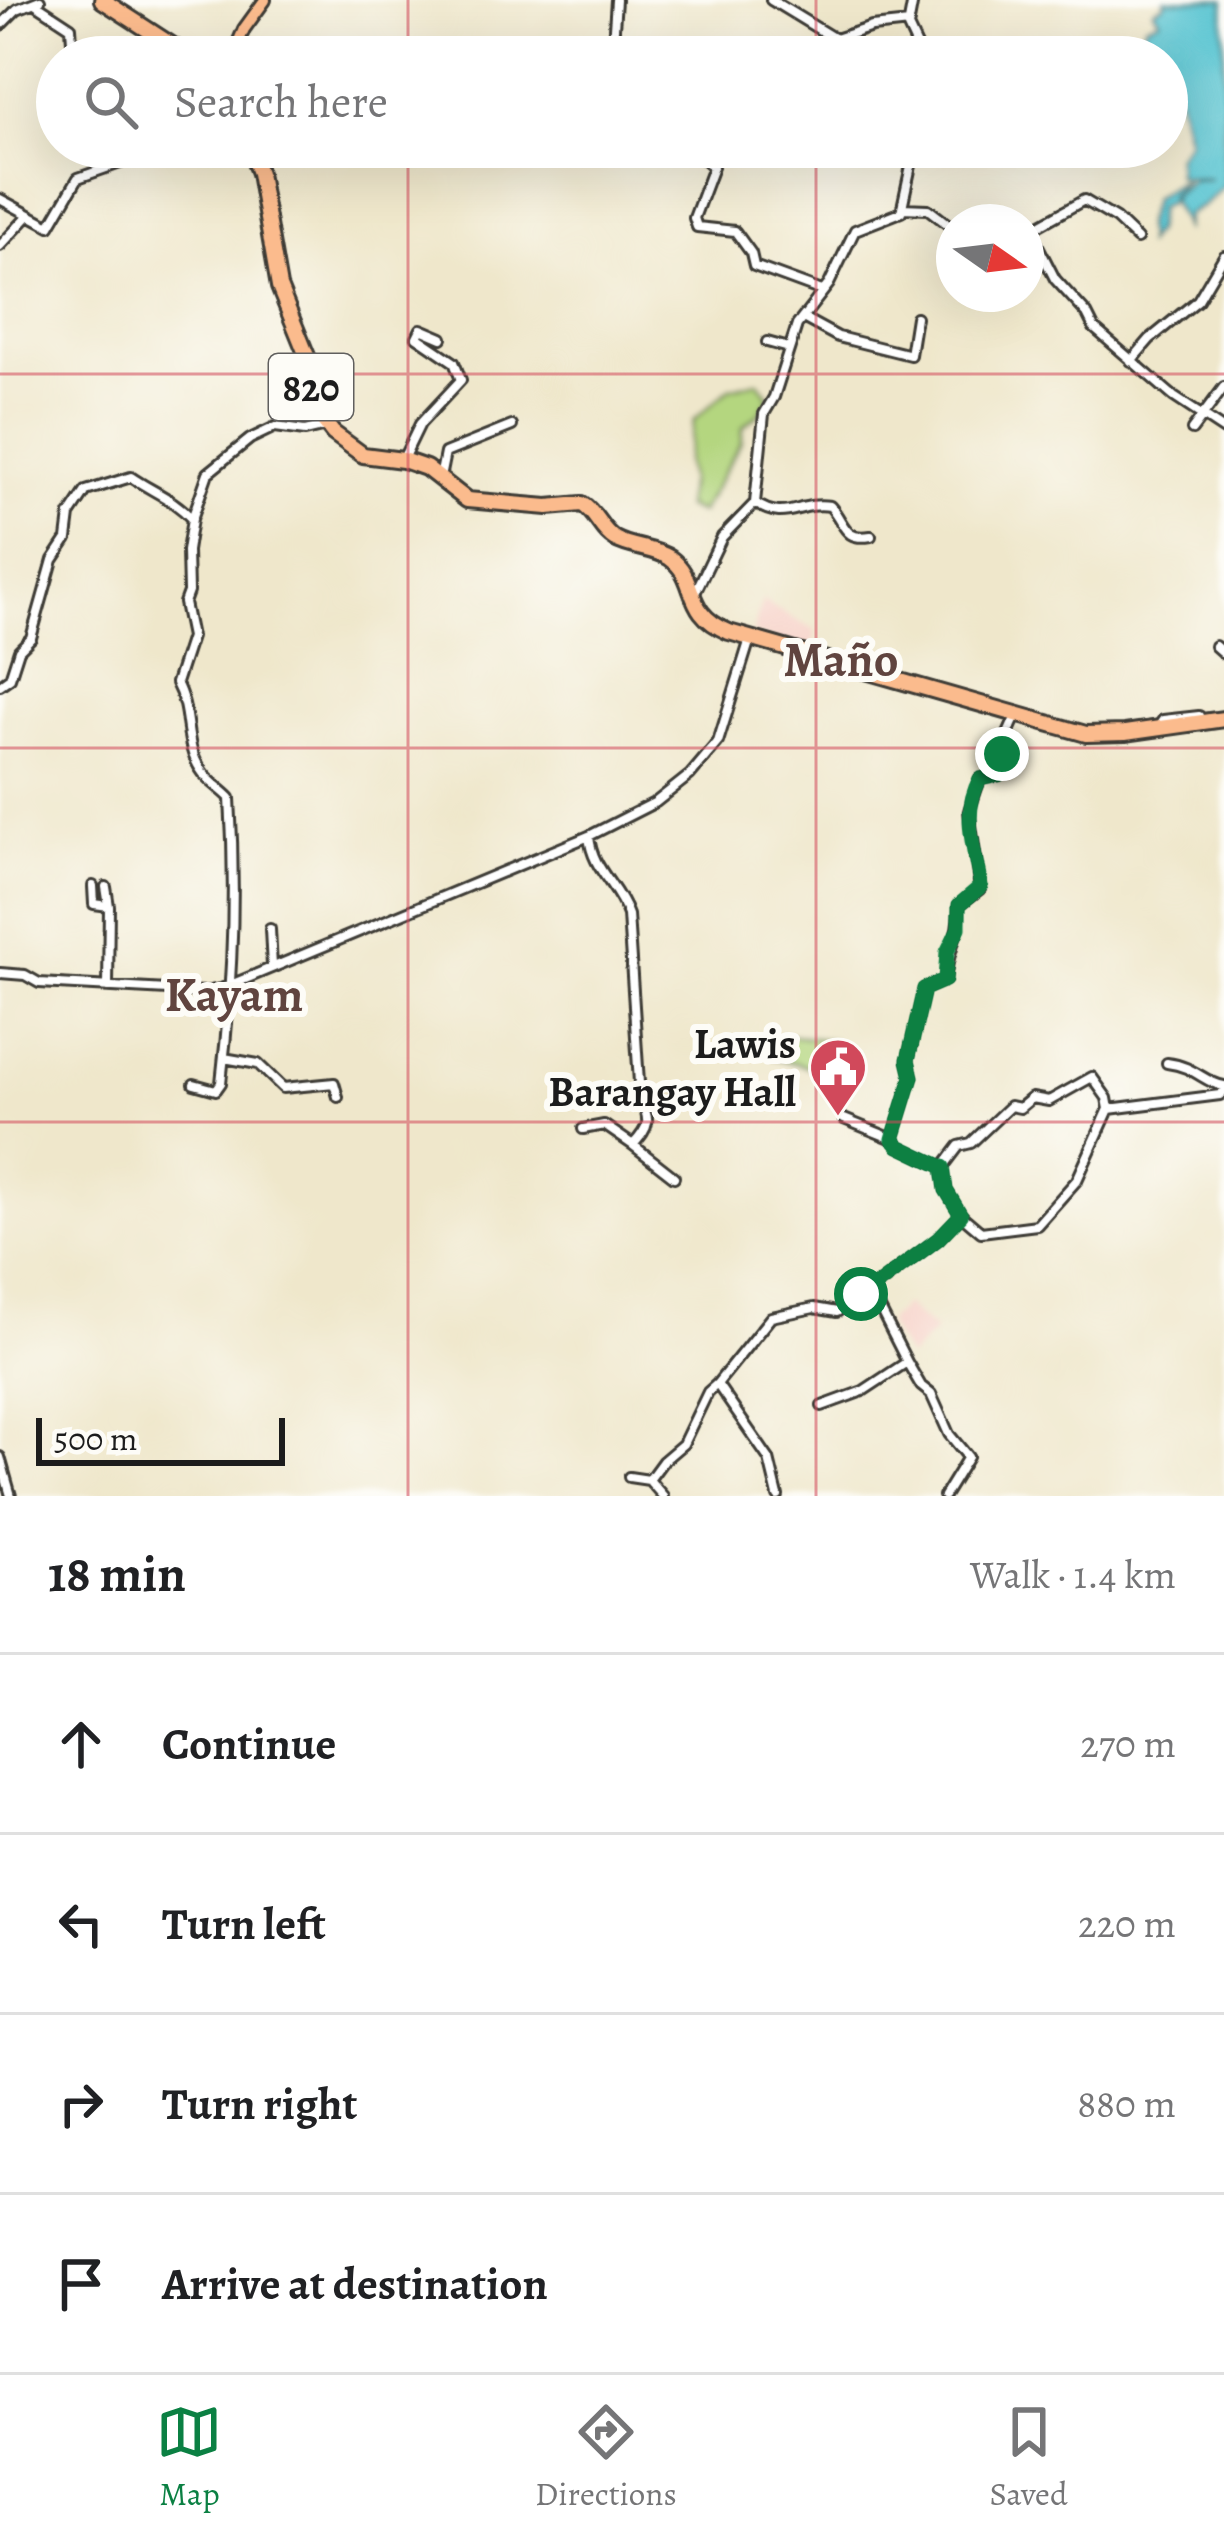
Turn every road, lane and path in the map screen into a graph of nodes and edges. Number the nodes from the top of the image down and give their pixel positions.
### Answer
1 (102, 0) edge
2 (265, 0) edge
3 (616, 0) edge
4 (771, 0) edge
5 (913, 0) edge
6 (38, 2) edge
7 (909, 23) junction
8 (0, 26) edge
9 (72, 36) edge
10 (154, 36) edge
11 (241, 36) edge
12 (613, 36) edge
13 (832, 36) edge
14 (841, 36) edge
15 (914, 36) edge
16 (106, 168) edge
17 (257, 168) edge
18 (713, 168) edge
19 (911, 168) edge
20 (0, 199) edge
21 (902, 208) junction
22 (936, 215) edge
23 (28, 216) junction
24 (1044, 222) edge
25 (1137, 239) dead end
26 (0, 246) edge
27 (1224, 256) edge
28 (1044, 258) edge
29 (822, 291) junction
30 (916, 317) dead end
31 (803, 318) junction
32 (442, 338) dead end
33 (767, 342) dead end
34 (789, 348) junction
35 (1131, 361) junction
36 (1224, 387) edge
37 (1204, 414) junction
38 (327, 425) junction
39 (512, 426) dead end
40 (1192, 430) dead end
41 (1224, 430) edge
42 (403, 460) junction
43 (440, 479) junction
44 (754, 503) junction
45 (192, 519) junction
46 (871, 536) dead end
47 (692, 599) junction
48 (751, 638) junction
49 (1214, 646) dead end
50 (1224, 654) edge
51 (0, 685) edge
52 (1016, 715) junction
53 (1224, 716) edge
54 (589, 836) junction
55 (93, 886) dead end
56 (106, 887) dead end
57 (109, 906) junction
58 (270, 928) dead end
59 (272, 967) junction
60 (0, 973) edge
61 (230, 986) junction
62 (108, 987) junction
63 (224, 1058) junction
64 (1167, 1064) dead end
65 (194, 1084) dead end
66 (1224, 1089) edge
67 (338, 1097) dead end
68 (1109, 1109) junction
69 (844, 1119) dead end
70 (583, 1130) dead end
71 (893, 1139) junction
72 (634, 1145) junction
73 (943, 1167) junction
74 (674, 1177) dead end
75 (961, 1215) junction
76 (872, 1293) junction
77 (907, 1362) junction
78 (717, 1384) junction
79 (822, 1406) dead end
80 (0, 1457) edge
81 (629, 1477) dead end
82 (649, 1480) junction
83 (10, 1496) edge
84 (663, 1496) edge
85 (778, 1496) edge
86 (944, 1496) edge

1 - 10 highway
2 - 11 main road
3 - 12 street
4 - 13 street
5 - 7 street
6 - 8 street
6 - 9 street
7 - 14 street
7 - 15 street
16 - 23 street
17 - 38 highway, 820
18 - 29 street
19 - 21 street
20 - 23 street
21 - 22 street
21 - 29 street
23 - 26 street
24 - 25 street
27 - 35 street
28 - 35 street
29 - 31 street
30 - 31 street
31 - 34 street
32 - 42 street
33 - 34 street
34 - 44 street
35 - 37 street
36 - 37 street
37 - 40 street
37 - 41 street
38 - 42 highway, 820
38 - 45 street
39 - 43 street
42 - 43 highway, 820
43 - 47 highway, 820
44 - 46 street
44 - 47 street
45 - 51 street
45 - 61 street
47 - 48 highway, 820
48 - 52 highway, 820
48 - 54 street
49 - 50 street
52 - 53 highway, 820
52 - 71 street
54 - 59 street
54 - 72 street
55 - 57 street
56 - 57 street
57 - 62 street
58 - 59 street
59 - 61 street
60 - 62 street
61 - 62 street
61 - 63 street
63 - 65 street
63 - 67 street
64 - 66 street
66 - 68 street
68 - 73 street
68 - 75 street
69 - 71 street
70 - 72 street
71 - 73 street
72 - 74 street
73 - 75 street
75 - 76 street
76 - 77 street
76 - 78 street
77 - 79 street
77 - 86 street
78 - 82 street
78 - 85 street
80 - 83 street
81 - 82 street
82 - 84 street

